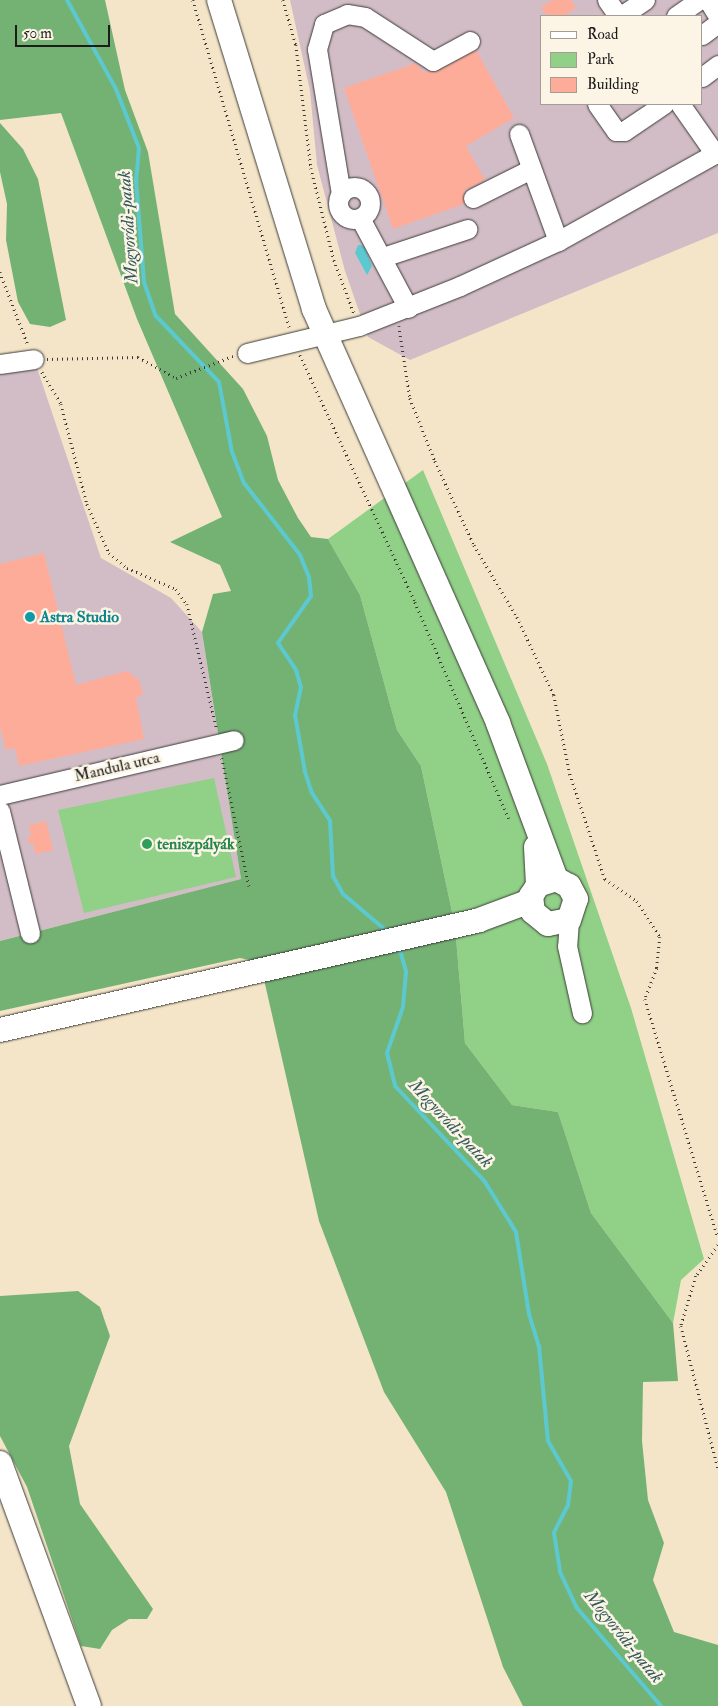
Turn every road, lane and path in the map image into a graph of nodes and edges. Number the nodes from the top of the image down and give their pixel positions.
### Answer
1 (193, 0) edge
2 (220, 0) edge
3 (283, 0) edge
4 (607, 0) edge
5 (645, 0) edge
6 (699, 0) edge
7 (708, 0) edge
8 (619, 15) edge
9 (622, 15) edge
10 (677, 15) edge
11 (718, 16) edge
12 (718, 23) edge
13 (703, 34) edge
14 (470, 41) dead end
15 (718, 65) edge
16 (703, 76) edge
17 (599, 105) edge
18 (663, 105) edge
19 (681, 105) edge
20 (519, 134) dead end
21 (717, 153) edge
22 (531, 169) junction
23 (473, 198) dead end
24 (468, 229) dead end
25 (558, 241) junction
26 (383, 257) junction
27 (0, 272) edge
28 (401, 311) junction
29 (358, 326) junction
30 (324, 335) junction
31 (294, 341) junction
32 (247, 353) joint
33 (34, 358) junction
34 (0, 364) edge
35 (227, 742) junction
36 (0, 795) edge
37 (0, 811) edge
38 (509, 820) dead end
39 (249, 886) dead end
40 (546, 904) junction
41 (30, 933) dead end
42 (579, 1014) dead end
43 (0, 1030) edge
44 (718, 1238) edge
45 (718, 1245) edge
46 (0, 1463) edge
47 (718, 1468) edge
48 (89, 1706) edge

1 - 31 path
2 - 30 main road
3 - 29 path
4 - 8 street
5 - 9 street
6 - 10 street
7 - 11 street
12 - 13 street
14 - 26 street
15 - 16 street
17 - 18 street
19 - 21 street
20 - 22 street
21 - 25 street
22 - 23 street
22 - 25 street
24 - 26 street
25 - 28 street
26 - 28 street
27 - 33 path
28 - 29 street
28 - 44 path
29 - 30 street
30 - 31 street
30 - 40 main road
31 - 32 street
31 - 38 path
32 - 33 path
33 - 34 street
33 - 35 path
35 - 36 street, Mandula utca
35 - 39 path
37 - 41 street
40 - 42 street
40 - 43 main road
45 - 47 path
46 - 48 main road

